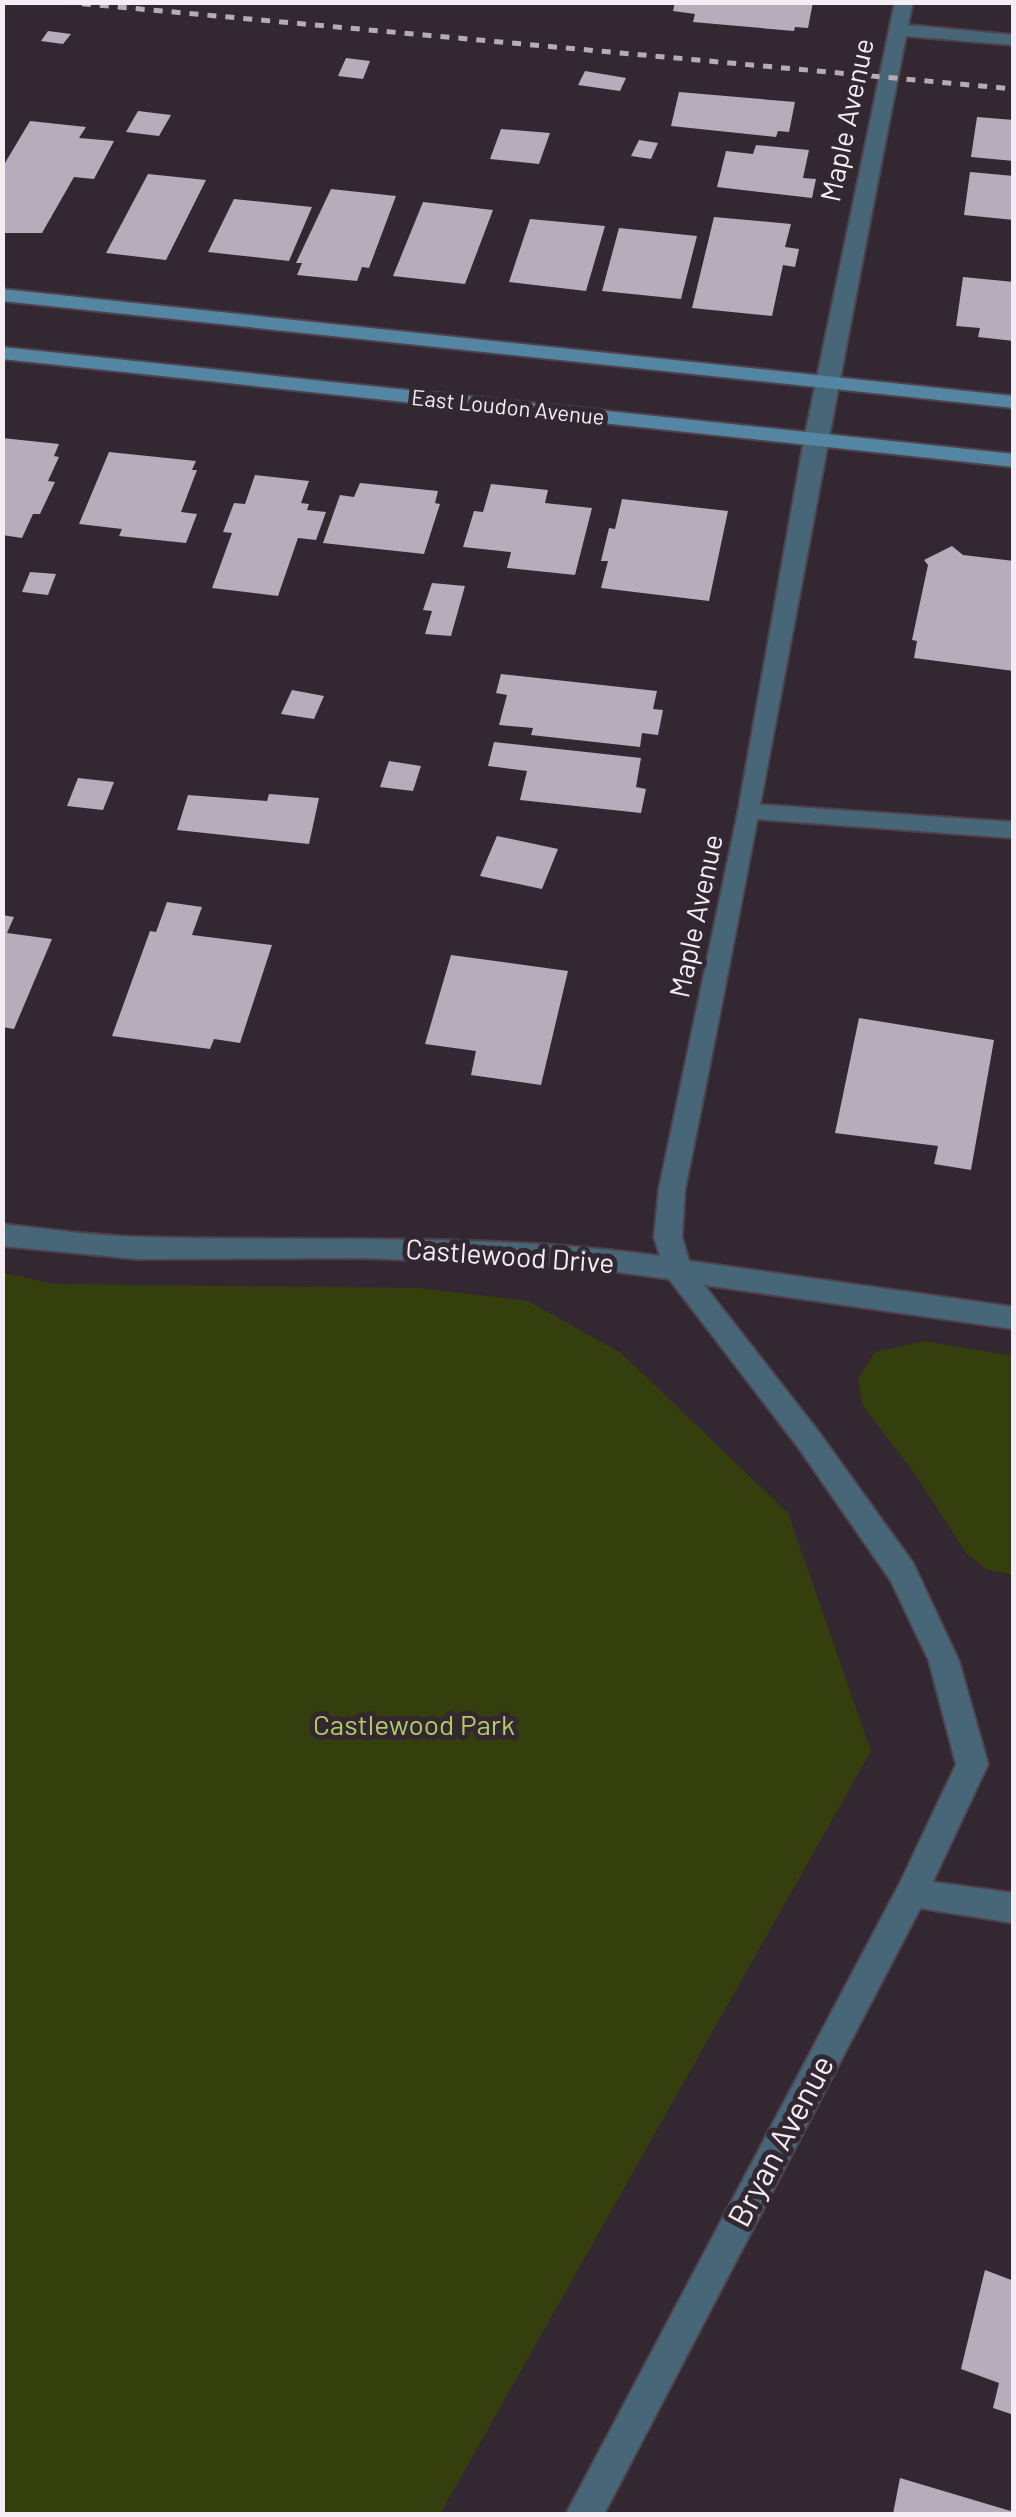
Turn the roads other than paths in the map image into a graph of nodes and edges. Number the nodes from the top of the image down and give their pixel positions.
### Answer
1 (904, 2) edge
2 (899, 30) junction
3 (1014, 40) edge
4 (2, 294) edge
5 (2, 353) edge
6 (828, 383) junction
7 (1014, 402) edge
8 (815, 440) junction
9 (1014, 462) edge
10 (750, 812) junction
11 (1014, 830) edge
12 (2, 1235) edge
13 (678, 1272) junction
14 (1014, 1318) edge
15 (972, 1764) joint
16 (912, 1894) junction
17 (1014, 1908) edge
18 (584, 2514) edge

1 - 2 street, Maple Avenue
2 - 3 street
2 - 6 street, Maple Avenue
4 - 6 main road
5 - 8 main road, East Loudon Avenue
6 - 7 main road
6 - 8 street, Maple Avenue
8 - 9 main road, East Loudon Avenue
8 - 10 street, Maple Avenue
10 - 11 street
10 - 13 street, Maple Avenue
12 - 13 street, Castlewood Drive
13 - 14 street, Castlewood Drive
13 - 15 street, Maple Avenue
15 - 16 street, Bryan Avenue
16 - 17 street
16 - 18 street, Bryan Avenue

